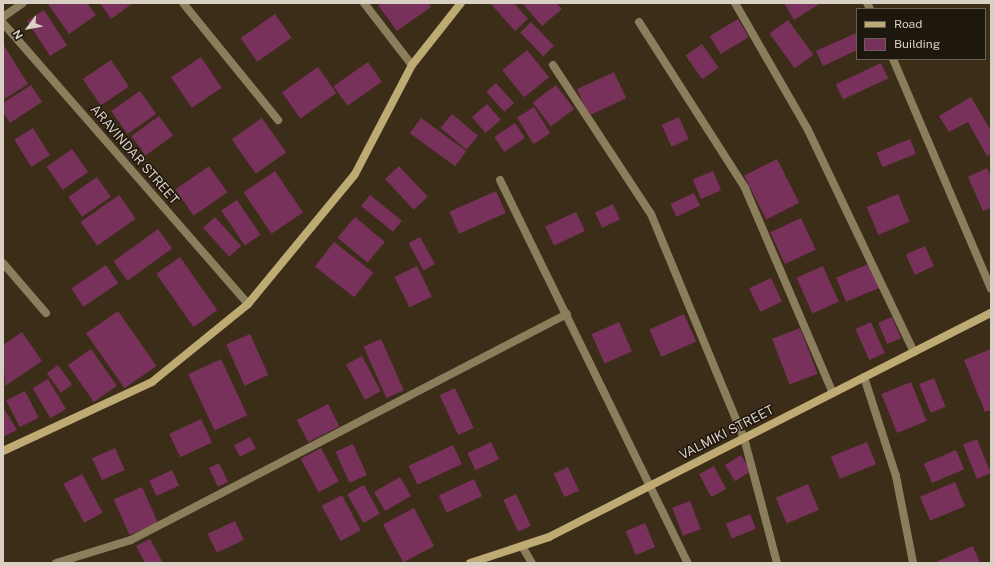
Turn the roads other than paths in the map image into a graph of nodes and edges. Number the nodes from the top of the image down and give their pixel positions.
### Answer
1 (23, 3) edge
2 (183, 3) edge
3 (364, 3) edge
4 (461, 3) edge
5 (735, 3) edge
6 (3, 17) edge
7 (639, 22) dead end
8 (3, 23) edge
9 (893, 60) edge
10 (412, 65) junction
11 (553, 65) dead end
12 (278, 120) dead end
13 (500, 180) dead end
14 (3, 263) edge
15 (991, 289) edge
16 (248, 304) junction
17 (46, 313) dead end
18 (991, 313) edge
19 (567, 314) junction
20 (914, 352) junction
21 (864, 377) junction
22 (833, 393) junction
23 (744, 438) junction
24 (3, 451) edge
25 (650, 486) junction
26 (522, 546) junction
27 (56, 563) edge
28 (470, 563) edge
29 (532, 563) edge
30 (688, 563) edge
31 (777, 563) edge
32 (913, 563) edge

1 - 6 street
2 - 12 street
3 - 10 street
4 - 10 street
5 - 20 street
7 - 22 street
8 - 16 street, ARAVINDAR STREET
9 - 15 street
10 - 16 street
11 - 23 street
13 - 19 street
14 - 17 street
16 - 24 street
18 - 20 street, VALMIKI STREET
19 - 25 street
19 - 27 street
20 - 21 street, VALMIKI STREET
21 - 22 street, VALMIKI STREET
21 - 32 street
22 - 23 street, VALMIKI STREET
23 - 25 street, VALMIKI STREET
23 - 31 street
25 - 26 street, VALMIKI STREET
25 - 30 street
26 - 28 street, VALMIKI STREET
26 - 29 street

